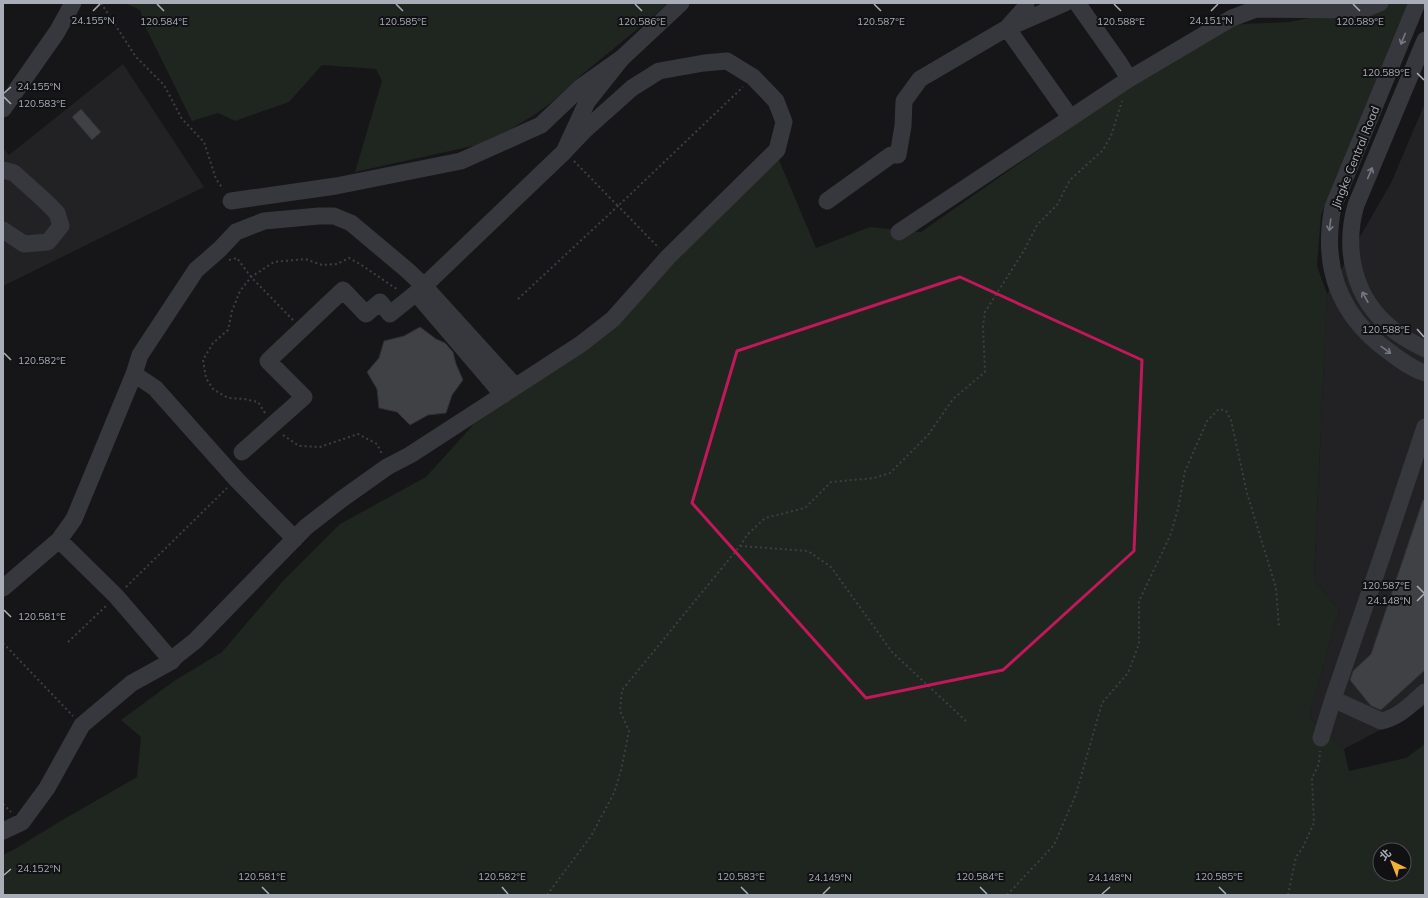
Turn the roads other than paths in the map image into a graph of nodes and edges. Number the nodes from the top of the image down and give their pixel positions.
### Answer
1 (72, 3) edge
2 (681, 3) edge
3 (1026, 3) edge
4 (1065, 3) edge
5 (1077, 3) edge
6 (1380, 3) edge
7 (1417, 3) edge
8 (1007, 28) junction
9 (1425, 40) edge
10 (622, 58) junction
11 (1129, 78) junction
12 (3, 109) edge
13 (1070, 117) junction
14 (564, 152) junction
15 (3, 170) edge
16 (231, 201) road end
17 (827, 201) dead end
18 (3, 230) edge
19 (899, 232) dead end
20 (424, 286) junction
21 (1425, 349) edge
22 (1425, 373) edge
23 (134, 374) junction
24 (509, 391) junction
25 (1425, 427) edge
26 (242, 452) dead end
27 (295, 539) junction
28 (60, 540) junction
29 (3, 588) edge
30 (172, 661) junction
31 (1425, 692) edge
32 (1333, 699) junction
33 (1321, 738) road end
34 (3, 831) edge

1 - 12 street
2 - 10 street
3 - 8 street
4 - 8 street
5 - 11 street
6 - 11 street
7 -> 22 street, Jingke Central Road
8 - 13 street
8 - 17 street
21 -> 9 street, Jingke Central Road
10 - 14 street
10 - 16 street
11 - 13 street
13 - 19 street
14 - 20 street
14 - 24 street
15 - 18 street
20 - 23 street
20 - 24 street
23 - 27 street
23 - 28 street
24 - 26 street
24 - 27 street
25 - 32 street
27 - 30 street
28 - 29 street
28 - 30 street
30 - 34 street
31 - 32 street
32 - 33 street

